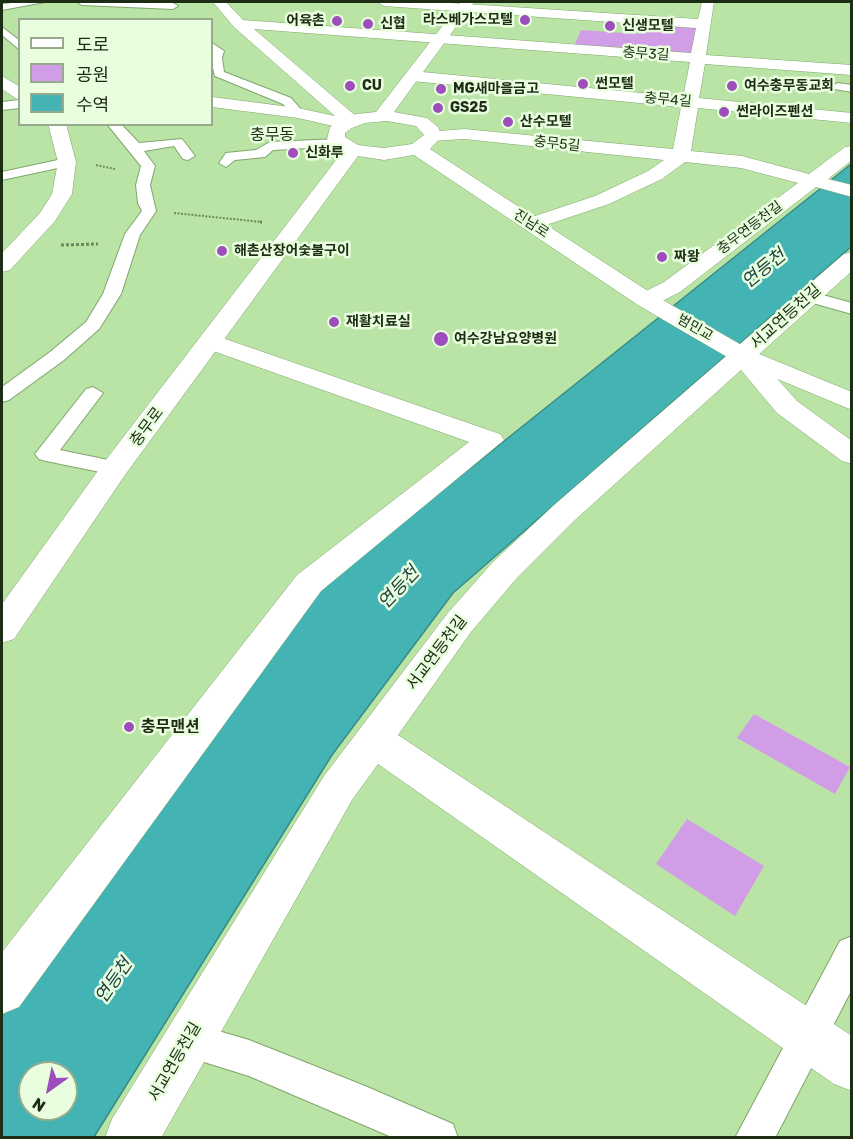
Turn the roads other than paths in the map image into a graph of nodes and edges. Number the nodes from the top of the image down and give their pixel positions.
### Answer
1 (40, 2) edge
2 (82, 2) edge
3 (219, 2) edge
4 (384, 2) edge
5 (708, 2) edge
6 (20, 3) edge
7 (175, 4) edge
8 (465, 4) edge
9 (2, 7) edge
10 (585, 8) edge
11 (254, 13) dead end
12 (171, 18) edge
13 (239, 24) junction
14 (704, 24) junction
15 (220, 29) dead end
16 (2, 30) edge
17 (440, 38) junction
18 (18, 45) edge
19 (213, 47) edge
20 (566, 48) junction
21 (698, 58) junction
22 (852, 70) edge
23 (2, 75) edge
24 (412, 76) junction
25 (18, 78) edge
26 (551, 78) junction
27 (2, 81) edge
28 (838, 87) dead end
29 (852, 88) edge
30 (18, 94) edge
31 (213, 102) edge
32 (691, 102) junction
33 (18, 104) edge
34 (2, 106) edge
35 (298, 113) junction
36 (382, 116) junction
37 (852, 118) edge
38 (348, 122) junction
39 (58, 126) edge
40 (115, 126) edge
41 (433, 136) junction
42 (520, 140) junction
43 (346, 146) junction
44 (135, 148) junction
45 (417, 149) junction
46 (852, 151) edge
47 (188, 156) dead end
48 (681, 156) junction
49 (67, 162) junction
50 (226, 163) dead end
51 (2, 176) edge
52 (814, 180) junction
53 (852, 191) edge
54 (530, 224) junction
55 (5, 259) edge
56 (852, 259) edge
57 (808, 296) junction
58 (646, 300) junction
59 (852, 309) edge
60 (211, 342) junction
61 (743, 356) junction
62 (93, 393) dead end
63 (2, 396) edge
64 (852, 402) edge
65 (852, 455) edge
66 (115, 468) junction
67 (2, 630) edge
68 (373, 739) junction
69 (852, 953) edge
70 (2, 990) edge
71 (807, 1035) junction
72 (188, 1040) junction
73 (852, 1066) edge
74 (131, 1137) edge
75 (439, 1137) edge
76 (754, 1137) edge

1 - 6 lane
2 - 7 lane
3 - 13 street
4 - 8 street
5 - 14 street
6 - 9 lane
7 - 12 lane
8 - 10 street
8 - 17 street
10 - 14 street
10 - 20 street
11 - 13 street
13 - 15 street
13 - 17 street
13 - 38 street
14 - 21 street
16 - 18 lane
17 - 20 street, 충무3길
17 - 24 street
19 - 35 lane
20 - 21 street, 충무3길
20 - 26 street
21 - 22 street, 충무3길
21 - 32 street
23 - 25 street
24 - 26 street, 충무4길
24 - 36 street
26 - 32 street, 충무4길
26 - 42 street
27 - 30 street
28 - 29 lane
31 - 35 street
32 - 37 street, 충무4길
32 - 48 street
33 - 34 lane
35 - 38 street
36 - 38 street
36 - 41 street
38 - 43 street, 충무로
39 - 49 street
40 - 44 lane
41 - 42 street, 충무5길
41 - 45 street
42 - 48 street, 충무5길
43 - 45 street
43 - 50 lane
43 - 60 street, 충무로
44 - 47 lane
44 - 63 lane
45 - 54 street, 진남로
46 - 52 street, 충무연등천길
48 - 52 street, 충무5길
48 - 54 street
49 - 51 lane
49 - 55 street
52 - 53 street, 충무5길
52 - 58 street, 충무연등천길
54 - 58 street, 진남로
56 - 57 street, 서교연등천길
57 - 59 lane
57 - 61 street, 서교연등천길
58 - 61 street, 범민교
60 - 66 street, 충무로
60 - 70 street
61 - 64 street
61 - 65 street
61 - 68 street, 서교연등천길
62 - 66 lane
66 - 67 street, 충무로
68 - 71 street
68 - 72 street, 서교연등천길
69 - 71 lane
71 - 73 street
71 - 76 lane
72 - 74 street, 서교연등천길
72 - 75 lane

